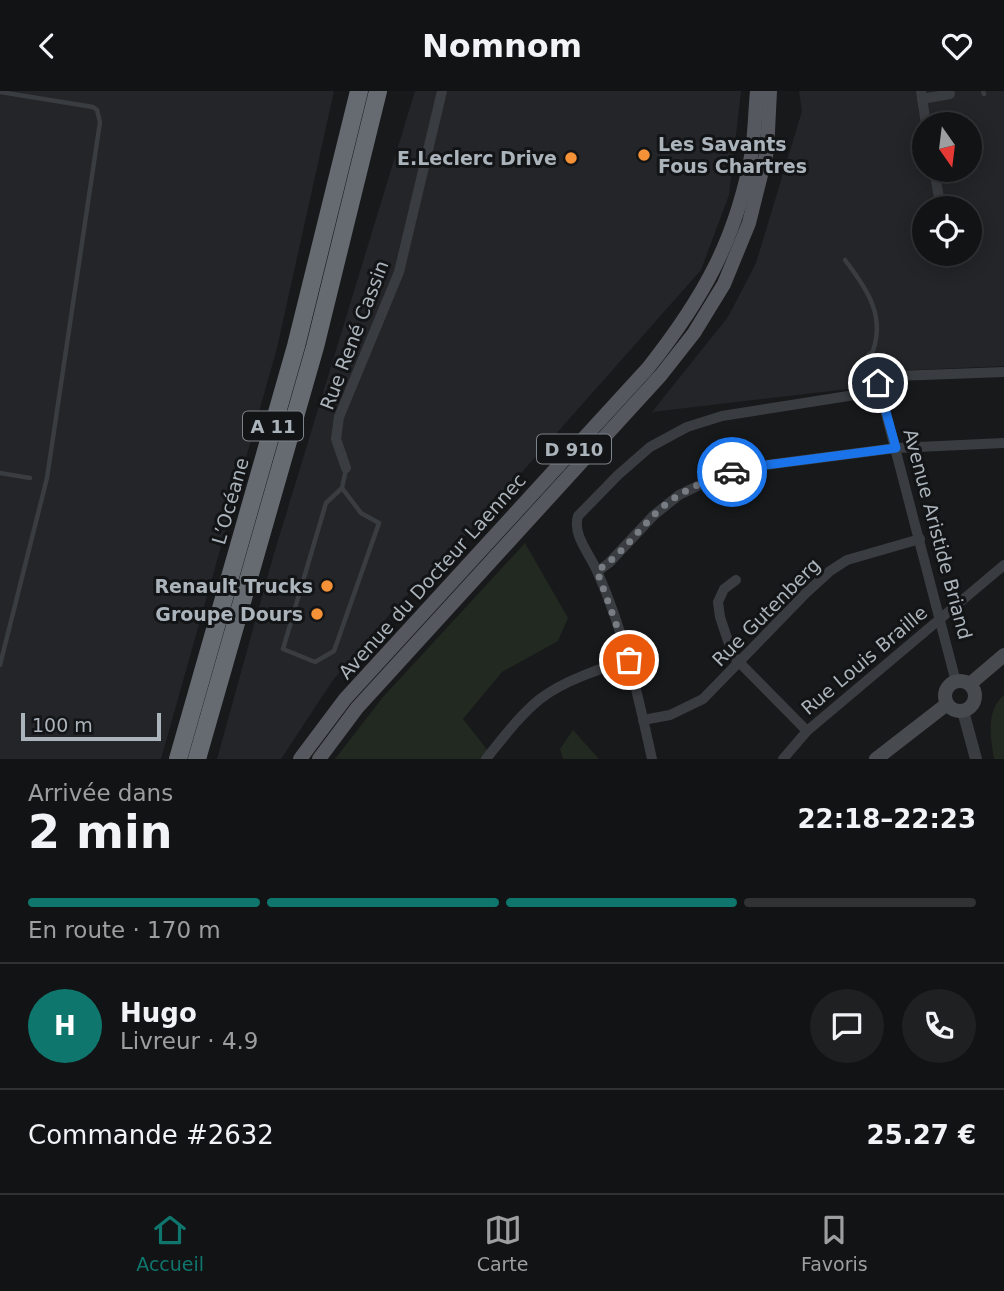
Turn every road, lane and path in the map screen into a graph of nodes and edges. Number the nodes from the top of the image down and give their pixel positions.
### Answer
1 (359, 91) edge
2 (378, 91) edge
3 (442, 91) edge
4 (757, 91) edge
5 (770, 91) edge
6 (0, 92) edge
7 (950, 94) dead end
8 (921, 95) edge
9 (845, 260) dead end
10 (871, 356) joint
11 (1004, 372) edge
12 (879, 387) junction
13 (1004, 443) edge
14 (896, 448) junction
15 (346, 468) joint
16 (0, 473) edge
17 (30, 478) dead end
18 (342, 488) junction
19 (920, 539) junction
20 (1004, 565) edge
21 (597, 571) junction
22 (736, 580) dead end
23 (940, 618) junction
24 (1004, 656) edge
25 (629, 660) junction
26 (739, 663) junction
27 (0, 664) edge
28 (963, 683) junction
29 (947, 704) junction
30 (963, 711) junction
31 (643, 720) junction
32 (807, 731) junction
33 (177, 759) edge
34 (197, 759) edge
35 (300, 759) edge
36 (319, 759) edge
37 (486, 759) edge
38 (652, 759) edge
39 (783, 759) edge
40 (876, 759) edge
41 (976, 759) edge

1 - 33 highway, L’Océane / A 11
2 - 34 highway, L’Océane / A 11
3 - 15 street, Rue René Cassin
4 - 35 main road, Avenue du Docteur Laennec / D 910
5 - 36 main road, Avenue du Docteur Laennec / D 910
6 - 27 lane
7 - 8 street
9 - 10 lane
10 - 12 street, Avenue Aristide Briand
11 - 12 street
12 - 14 street, Avenue Aristide Briand
12 - 21 street
13 - 14 street
14 - 19 street, Avenue Aristide Briand
14 - 21 street
15 - 18 lane
16 - 17 lane
18 - 18 lane
19 - 23 street, Avenue Aristide Briand
19 - 26 street, Rue Gutenberg
20 - 23 street, Rue Louis Braille
21 - 25 street
22 - 26 street
23 - 28 street, Avenue Aristide Briand
23 - 32 street, Rue Louis Braille
24 - 28 main road
25 - 31 street
25 - 37 street
26 - 31 street, Rue Gutenberg
26 - 32 street
28 - 29 main road
28 - 30 main road
29 - 30 main road
29 - 40 main road
30 - 41 street
31 - 38 street
32 - 39 street, Rue Louis Braille

